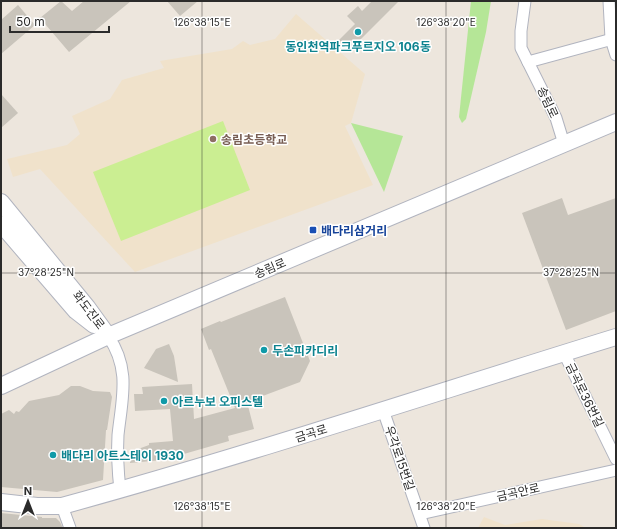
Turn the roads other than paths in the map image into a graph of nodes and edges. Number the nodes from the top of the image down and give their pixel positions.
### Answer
1 (525, 1) edge
2 (609, 1) edge
3 (613, 39) edge
4 (616, 55) edge
5 (528, 62) junction
6 (616, 122) edge
7 (564, 144) junction
8 (1, 202) edge
9 (1, 224) edge
10 (108, 336) junction
11 (616, 336) edge
12 (564, 353) junction
13 (1, 386) edge
14 (383, 410) junction
15 (616, 459) edge
16 (616, 470) edge
17 (120, 490) junction
18 (1, 502) edge
19 (62, 506) junction
20 (420, 514) junction
21 (70, 528) edge
22 (424, 528) edge

1 - 5 street, 송림로
2 - 3 street
3 - 4 street
3 - 5 street
5 - 7 street, 송림로
6 - 7 street, 송림로
7 - 10 street, 송림로
8 - 10 street, 화도진로
9 - 10 street, 화도진로
10 - 13 street, 송림로
10 - 17 street
11 - 12 street, 금곡로
12 - 14 street, 금곡로
12 - 15 street, 금곡로36번길
14 - 17 street, 금곡로
14 - 20 street, 우각로15번길
16 - 20 street, 금곡안로
17 - 19 street, 금곡로
18 - 19 street, 금곡로
19 - 21 street
20 - 22 street, 우각로15번길

